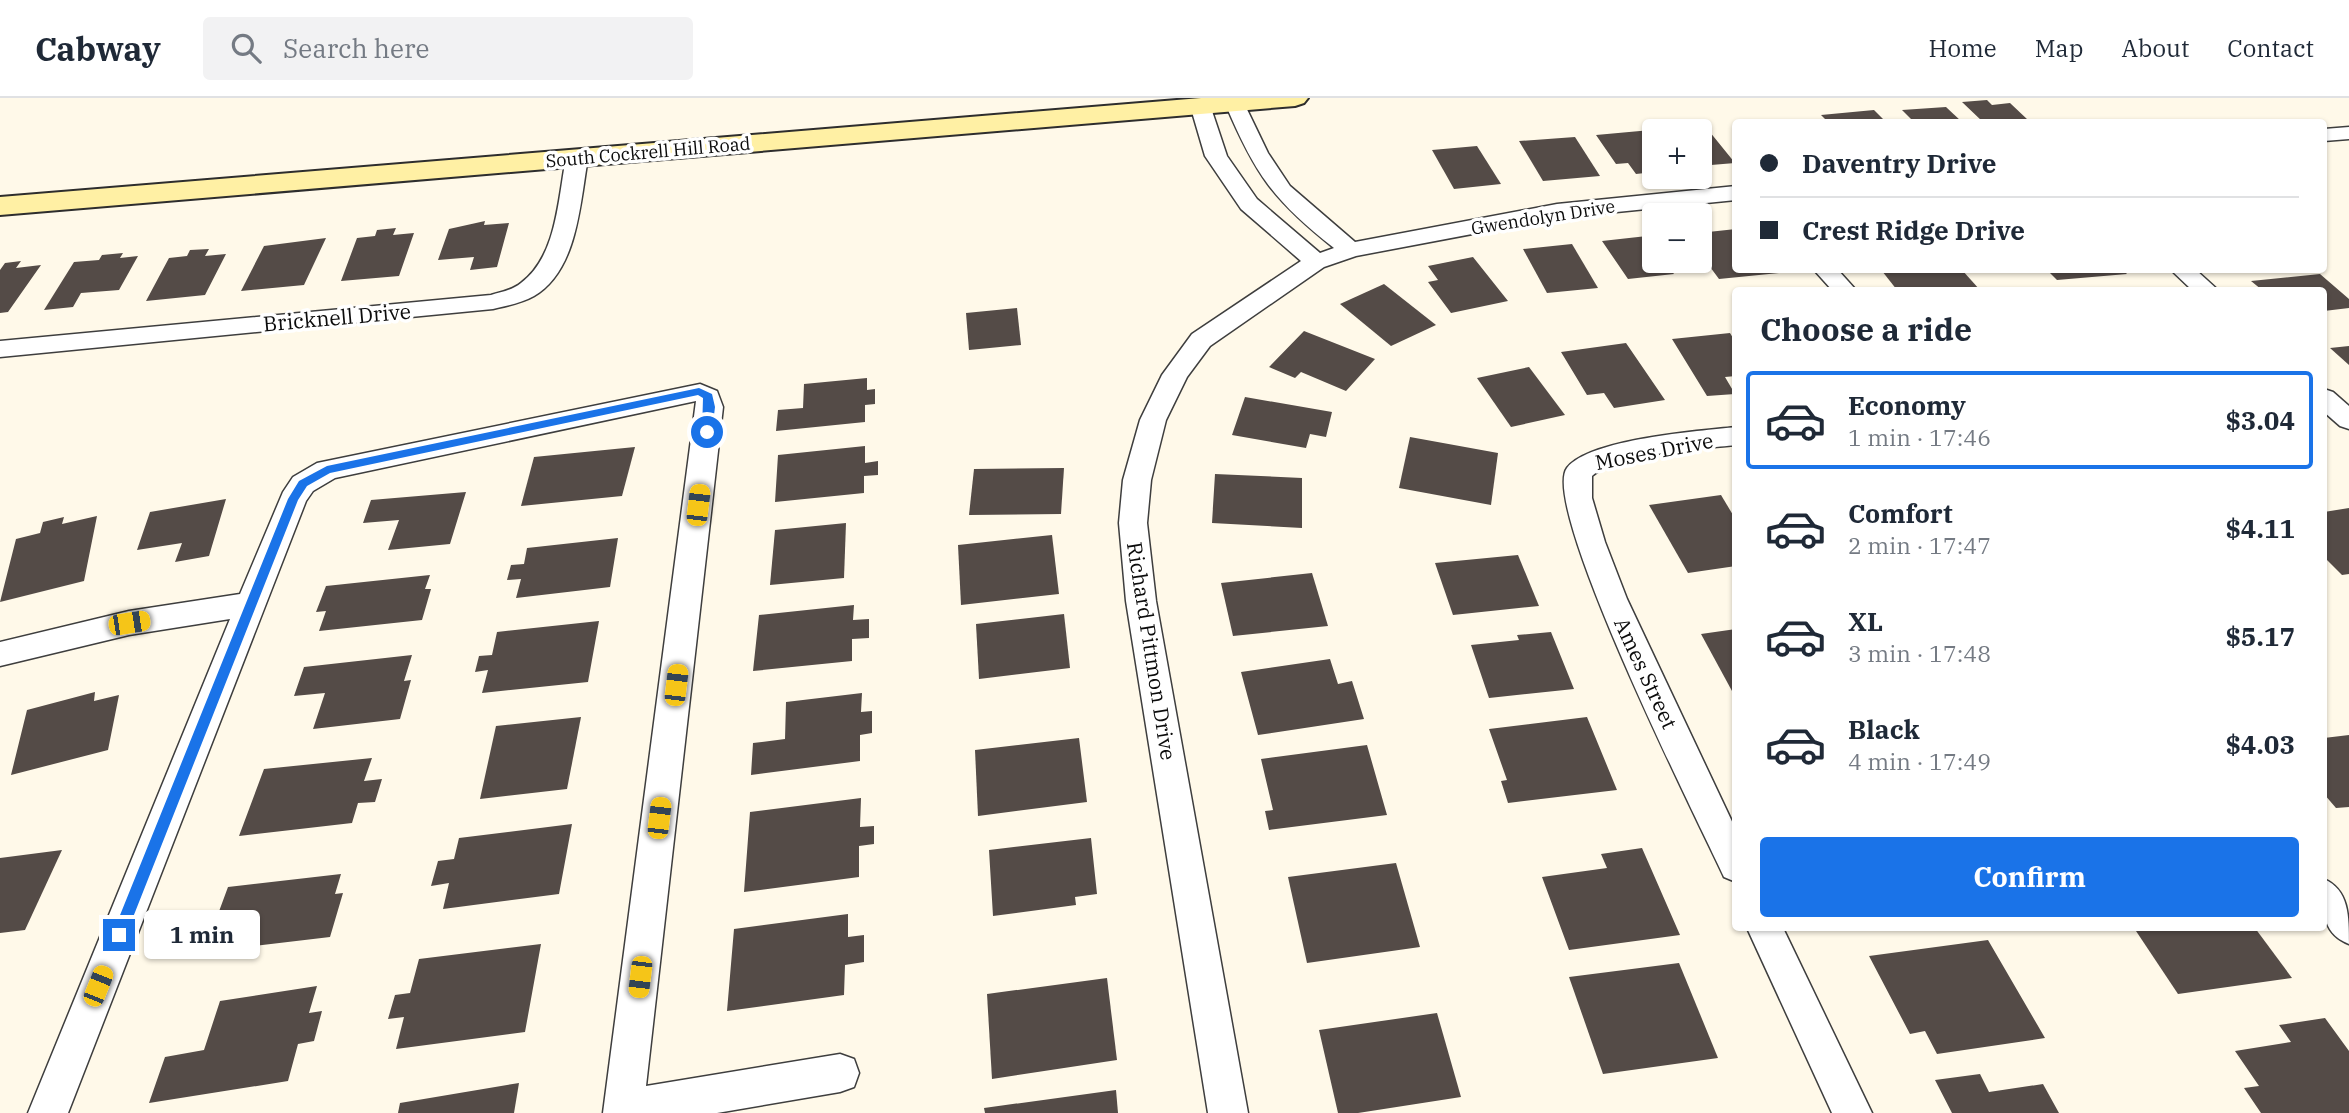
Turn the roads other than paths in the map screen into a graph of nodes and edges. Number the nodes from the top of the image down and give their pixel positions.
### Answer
1 (1295, 98) edge
2 (1235, 103) junction
3 (1200, 105) junction
4 (2349, 133) edge
5 (2327, 135) edge
6 (577, 158) junction
7 (1732, 193) edge
8 (0, 206) edge
9 (1351, 250) junction
10 (1316, 262) junction
11 (1829, 273) edge
12 (2186, 273) edge
13 (1840, 287) edge
14 (2203, 287) edge
15 (0, 349) edge
16 (2327, 401) edge
17 (2349, 420) edge
18 (1732, 436) edge
19 (1577, 475) joint
20 (251, 604) junction
21 (0, 653) edge
22 (1732, 857) edge
23 (2327, 899) edge
24 (2349, 927) edge
25 (1766, 931) edge
26 (840, 1073) dead end
27 (623, 1111) edge
28 (48, 1113) edge
29 (1228, 1113) edge
30 (1852, 1113) edge

1 - 2 main road, South Cockrell Hill Road
2 - 3 main road, South Cockrell Hill Road
2 - 9 street
3 - 6 main road, South Cockrell Hill Road
3 - 10 street
4 - 5 street
6 - 8 main road, South Cockrell Hill Road
6 - 15 street, Bricknell Drive
7 - 9 street, Gwendolyn Drive
9 - 10 street, Gwendolyn Drive
10 - 29 street, Richard Pittmon Drive
11 - 13 street
12 - 14 street
16 - 17 street
18 - 19 street, Moses Drive
19 - 22 street, Ames Street
20 - 21 street
20 - 27 street
20 - 28 street
23 - 24 street
25 - 30 street
26 - 27 street

